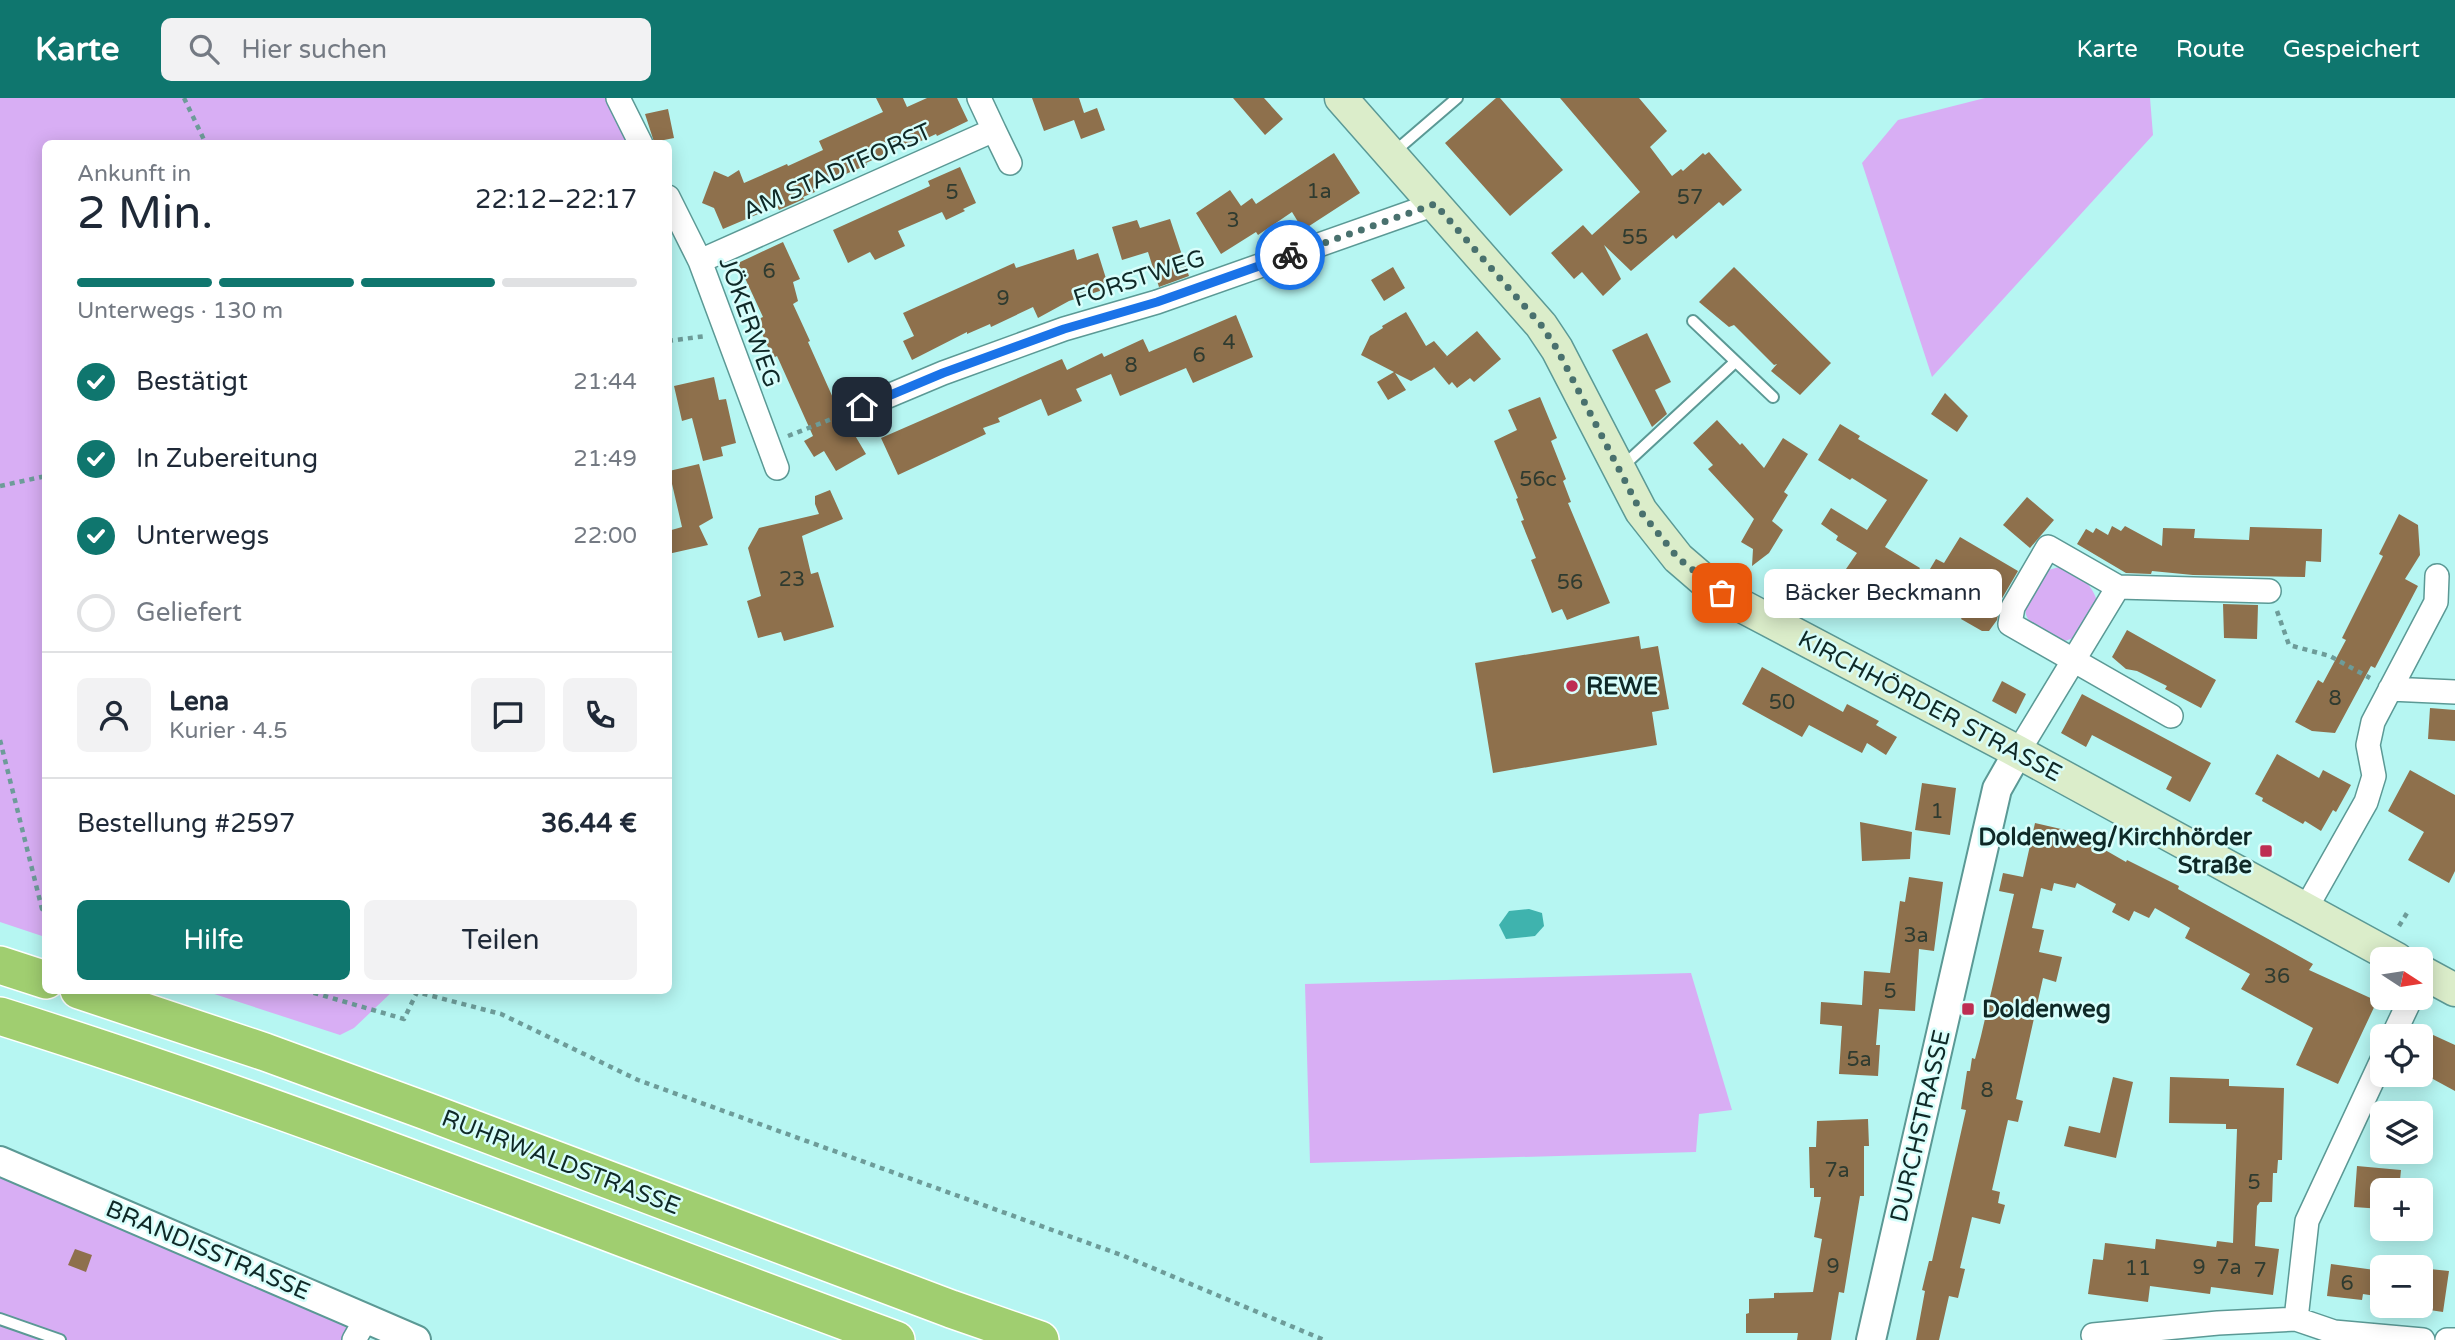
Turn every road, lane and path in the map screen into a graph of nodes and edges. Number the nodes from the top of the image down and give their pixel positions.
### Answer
1 (184, 98) edge
2 (618, 98) edge
3 (979, 98) edge
4 (1341, 98) edge
5 (1452, 98) edge
6 (1457, 98) edge
7 (1445, 108) junction
8 (994, 130) junction
9 (203, 140) edge
10 (640, 140) edge
11 (1391, 155) junction
12 (1010, 163) dead end
13 (1435, 204) junction
14 (672, 205) edge
15 (700, 261) junction
16 (1693, 321) dead end
17 (726, 333) junction
18 (672, 340) edge
19 (1735, 362) junction
20 (1773, 397) dead end
21 (862, 407) joint
22 (768, 444) junction
23 (777, 468) dead end
24 (1618, 470) junction
25 (42, 476) edge
26 (0, 486) edge
27 (2437, 576) dead end
28 (2118, 587) junction
29 (2269, 591) joint
30 (2075, 661) junction
31 (2390, 689) junction
32 (2455, 692) edge
33 (2171, 716) dead end
34 (0, 740) edge
35 (2018, 752) junction
36 (42, 909) edge
37 (2305, 910) junction
38 (2407, 912) dead end
39 (2399, 926) dead end
40 (2370, 949) edge
41 (0, 965) edge
42 (42, 979) edge
43 (2433, 982) edge
44 (2455, 990) edge
45 (91, 994) edge
46 (318, 994) edge
47 (416, 994) edge
48 (425, 994) edge
49 (0, 1016) edge
50 (2370, 1086) edge
51 (0, 1161) edge
52 (0, 1319) edge
53 (2295, 1319) junction
54 (360, 1329) edge
55 (2093, 1335) dead end
56 (60, 1340) edge
57 (416, 1340) edge
58 (896, 1340) edge
59 (1040, 1340) edge
60 (1324, 1340) edge
61 (1871, 1340) edge
62 (2423, 1340) edge
63 (2447, 1340) edge
64 (2455, 1340) edge

1 - 9 path
2 - 10 street
3 - 8 street
4 - 11 main road, KIRCHHÖRDER STRASSE
5 - 7 lane
6 - 7 lane
7 - 11 lane
8 - 12 street
8 - 15 street, AM STADTFORST
11 - 13 main road, KIRCHHÖRDER STRASSE
13 - 21 street, FORSTWEG
13 - 24 main road, KIRCHHÖRDER STRASSE
14 - 15 street, JÖKERWEG
15 - 17 street, JÖKERWEG
16 - 19 lane
17 - 18 path
17 - 22 street, JÖKERWEG
19 - 20 lane
19 - 24 lane
21 - 22 path
22 - 23 street, JÖKERWEG
24 - 35 main road, KIRCHHÖRDER STRASSE
25 - 26 path
27 - 31 street
28 - 29 street
28 - 30 street
28 - 30 street
29 - 31 path
30 - 33 street
30 - 35 street
31 - 32 street
31 - 37 street
34 - 36 path
35 - 37 main road, KIRCHHÖRDER STRASSE
35 - 61 street, DURCHSTRASSE
37 - 40 main road, KIRCHHÖRDER STRASSE
38 - 39 path
41 - 42 highway
43 - 44 main road, KIRCHHÖRDER STRASSE
45 - 59 highway, RUHRWALDSTRASSE
46 - 47 path
48 - 60 path
49 - 58 highway
50 - 53 street
51 - 54 street, BRANDISSTRASSE
52 - 56 lane
53 - 55 street
53 - 62 street
54 - 57 street, BRANDISSTRASSE
63 - 64 street

